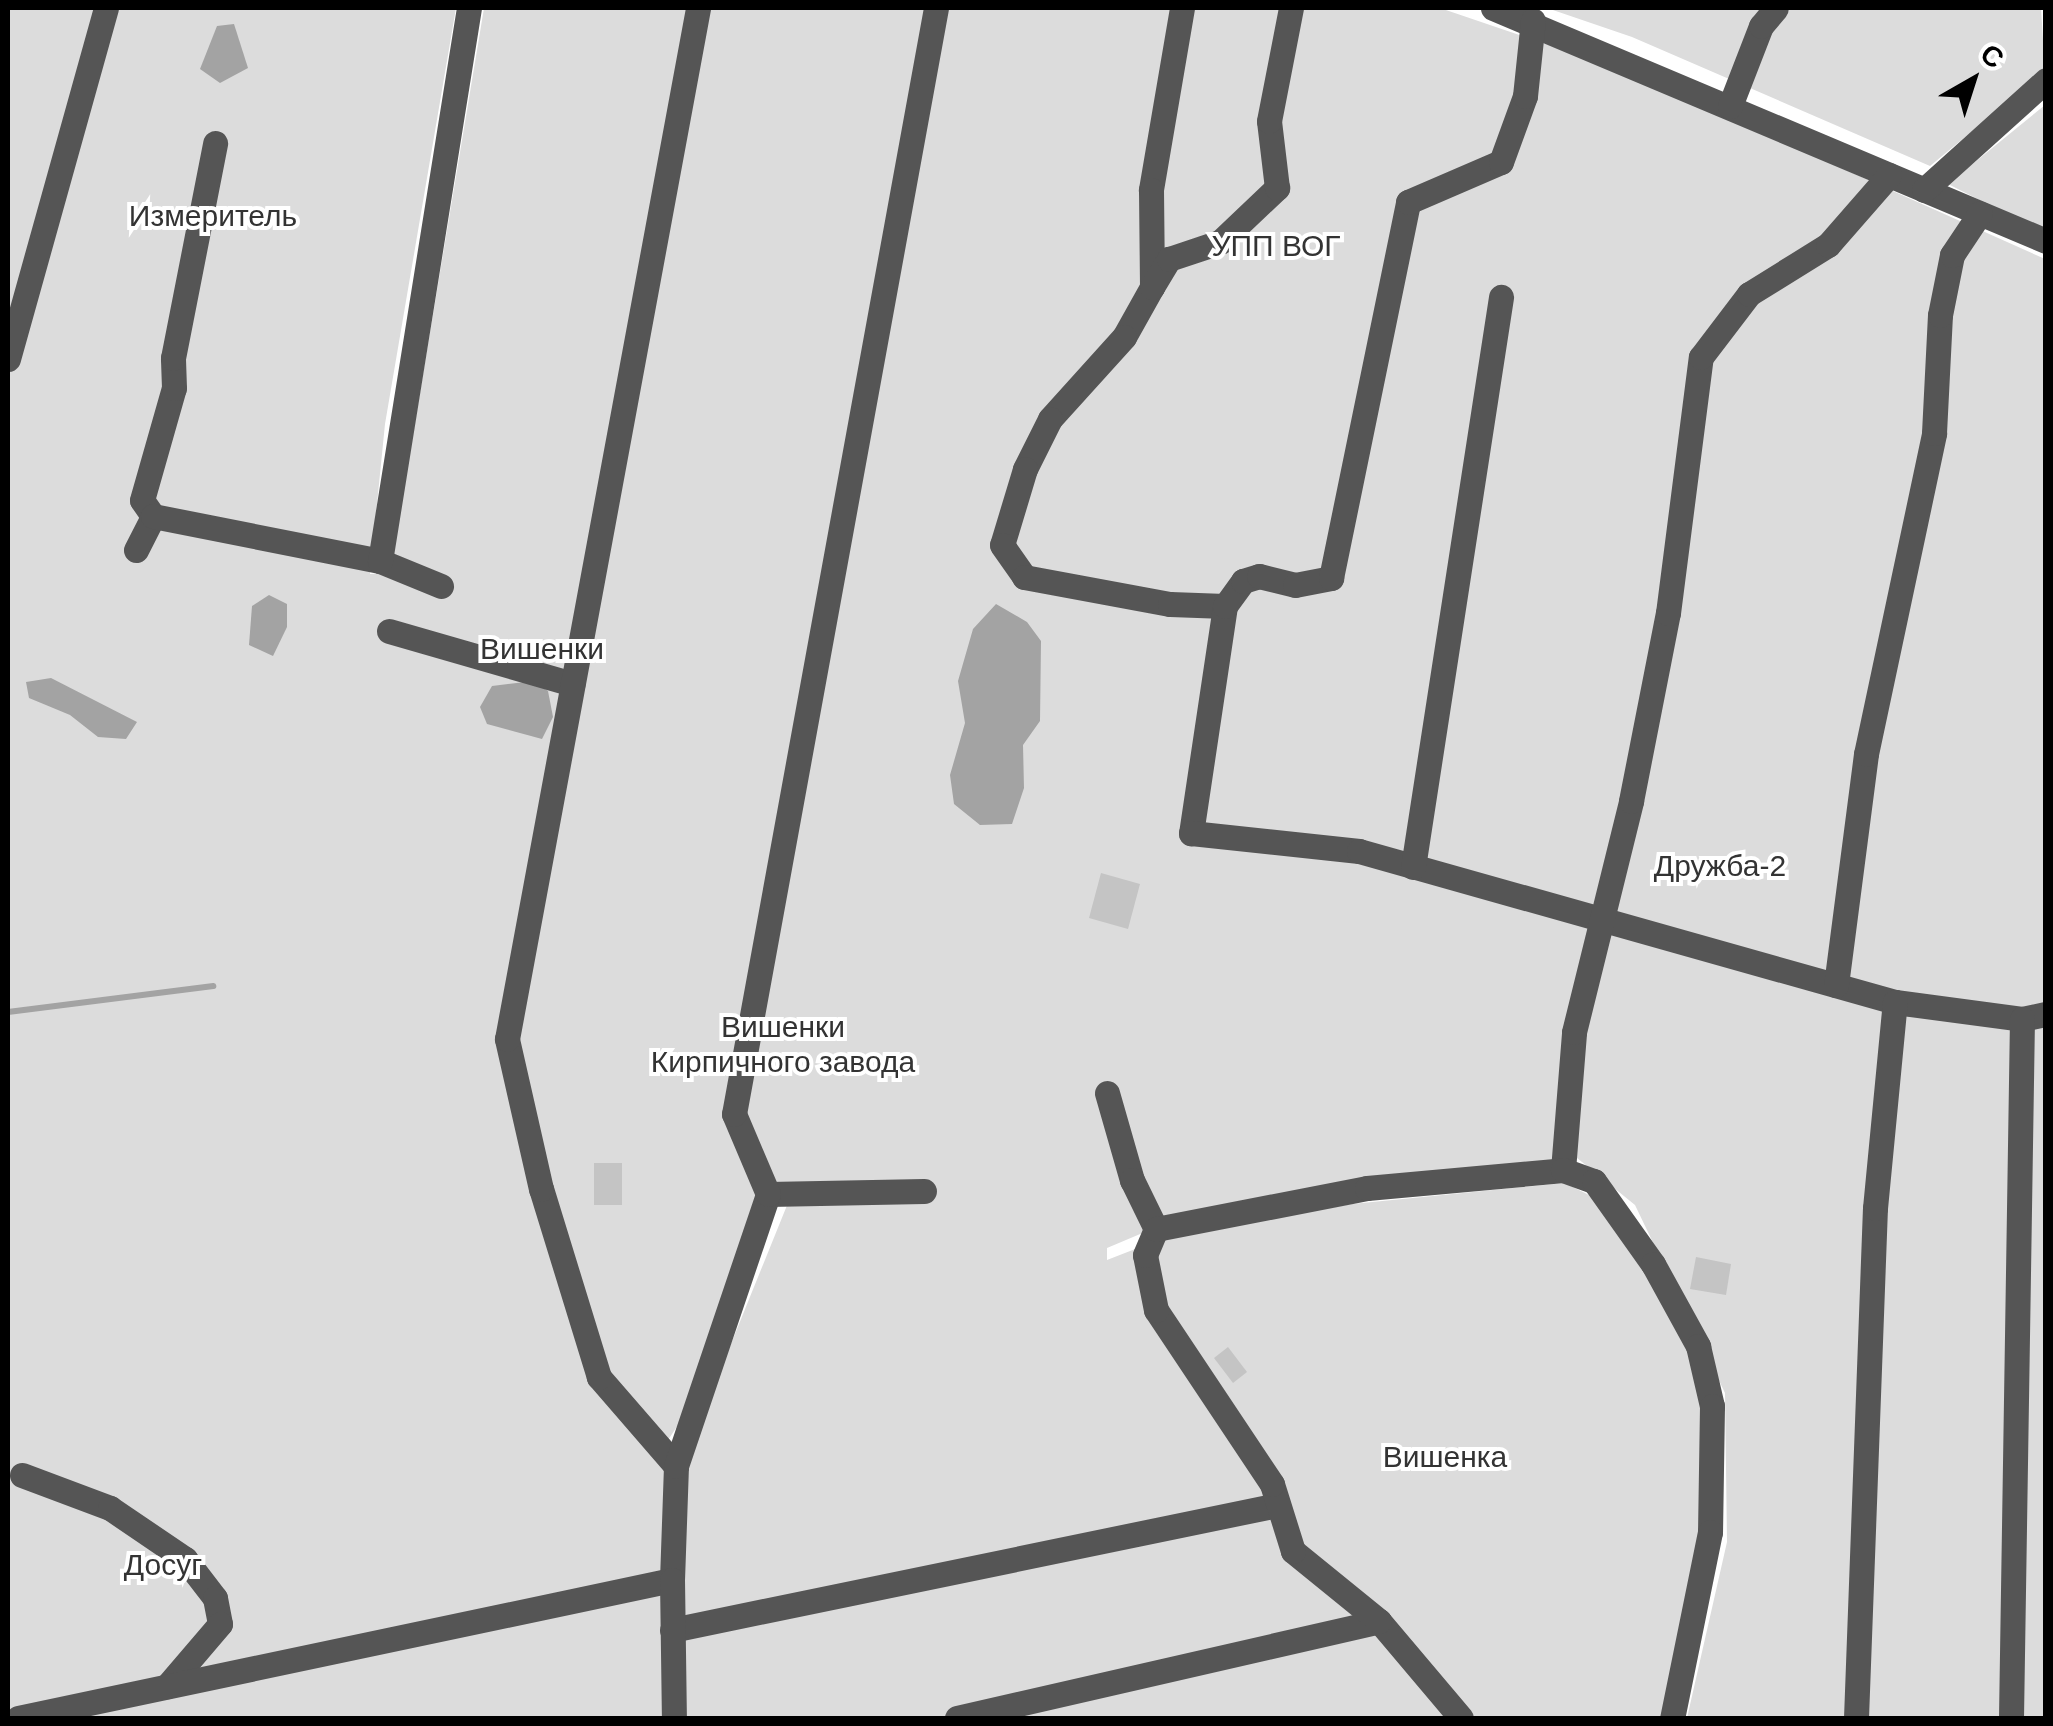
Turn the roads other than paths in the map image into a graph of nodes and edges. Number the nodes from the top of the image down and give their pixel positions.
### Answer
1 (106, 8) edge
2 (469, 8) edge
3 (698, 8) edge
4 (936, 8) edge
5 (1182, 8) edge
6 (1291, 8) edge
7 (1493, 8) edge
8 (1776, 8) edge
9 (1533, 20) junction
10 (2046, 80) edge
11 (1730, 106) junction
12 (215, 142) dead end
13 (1888, 176) junction
14 (1924, 190) junction
15 (1980, 214) junction
16 (2046, 241) edge
17 (1152, 287) junction
18 (1501, 297) dead end
19 (8, 359) edge
20 (153, 516) junction
21 (136, 550) dead end
22 (380, 561) junction
23 (441, 586) dead end
24 (1225, 606) junction
25 (389, 631) dead end
26 (573, 684) junction
27 (1414, 867) junction
28 (1604, 920) junction
29 (1836, 985) junction
30 (1895, 1002) junction
31 (2034, 1016) edge
32 (1108, 1092) dead end
33 (1563, 1170) junction
34 (924, 1191) dead end
35 (768, 1194) junction
36 (1156, 1229) junction
37 (676, 1466) junction
38 (22, 1475) dead end
39 (1277, 1505) junction
40 (672, 1580) junction
41 (1379, 1620) junction
42 (672, 1630) junction
43 (167, 1686) junction
44 (18, 1718) edge
45 (674, 1718) edge
46 (957, 1718) edge
47 (1461, 1718) edge
48 (1672, 1718) edge
49 (1856, 1718) edge
50 (2012, 1718) edge

1 - 19 lane
2 - 22 lane
3 - 26 lane
4 - 35 lane
5 - 17 lane
6 - 17 lane
7 - 9 lane
8 - 11 lane
9 - 11 lane
9 - 24 lane
10 - 14 lane
11 - 13 lane
12 - 20 lane
13 - 14 lane
13 - 28 lane
14 - 15 lane
15 - 16 lane
15 - 29 lane
17 - 24 lane
18 - 27 lane
20 - 21 lane
20 - 22 lane
22 - 23 lane
24 - 27 lane
25 - 26 lane
26 - 37 lane
27 - 28 lane
28 - 29 lane
28 - 33 lane
29 - 30 lane
30 - 31 lane
30 - 49 lane
31 - 50 lane
32 - 36 lane
33 - 36 lane
33 - 48 lane
34 - 35 lane
35 - 37 lane
36 - 39 lane
37 - 40 lane
38 - 43 lane
39 - 41 lane
39 - 42 lane
40 - 42 lane
40 - 43 lane
41 - 46 lane
41 - 47 lane
42 - 45 lane
43 - 44 lane

